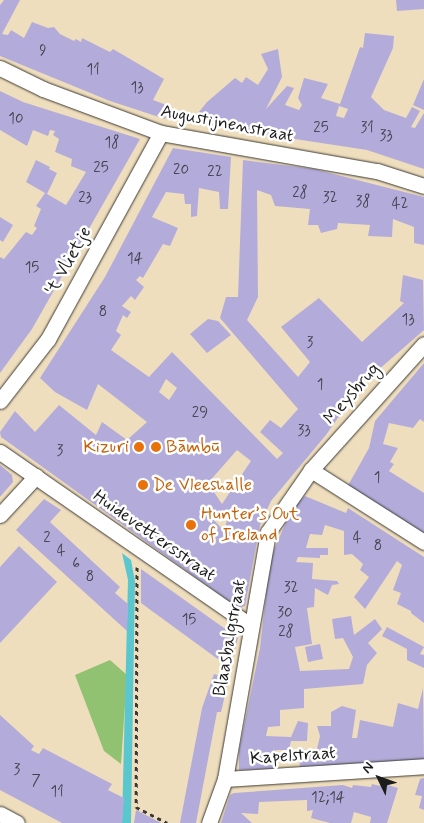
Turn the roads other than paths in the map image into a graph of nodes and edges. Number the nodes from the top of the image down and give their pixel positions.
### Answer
1 (0, 68) edge
2 (161, 132) junction
3 (424, 186) edge
4 (424, 344) edge
5 (0, 401) edge
6 (0, 452) edge
7 (311, 470) junction
8 (36, 476) junction
9 (0, 514) edge
10 (424, 542) edge
11 (251, 626) junction
12 (424, 766) edge
13 (224, 779) junction
14 (0, 814) edge
15 (17, 823) edge
16 (209, 823) edge

1 - 2 street, Augustijnenstraat
2 - 3 street, Augustijnenstraat
2 - 5 street, 't Vlietje
4 - 7 street, Meysbrug
6 - 8 street, Huidevettersstraat
7 - 10 street
7 - 11 street, Blaasbalgstraat
8 - 9 street
8 - 11 street, Huidevettersstraat
11 - 13 street, Blaasbalgstraat
12 - 13 street, Kapelstraat
13 - 16 street, Blaasbalgstraat
14 - 15 street

